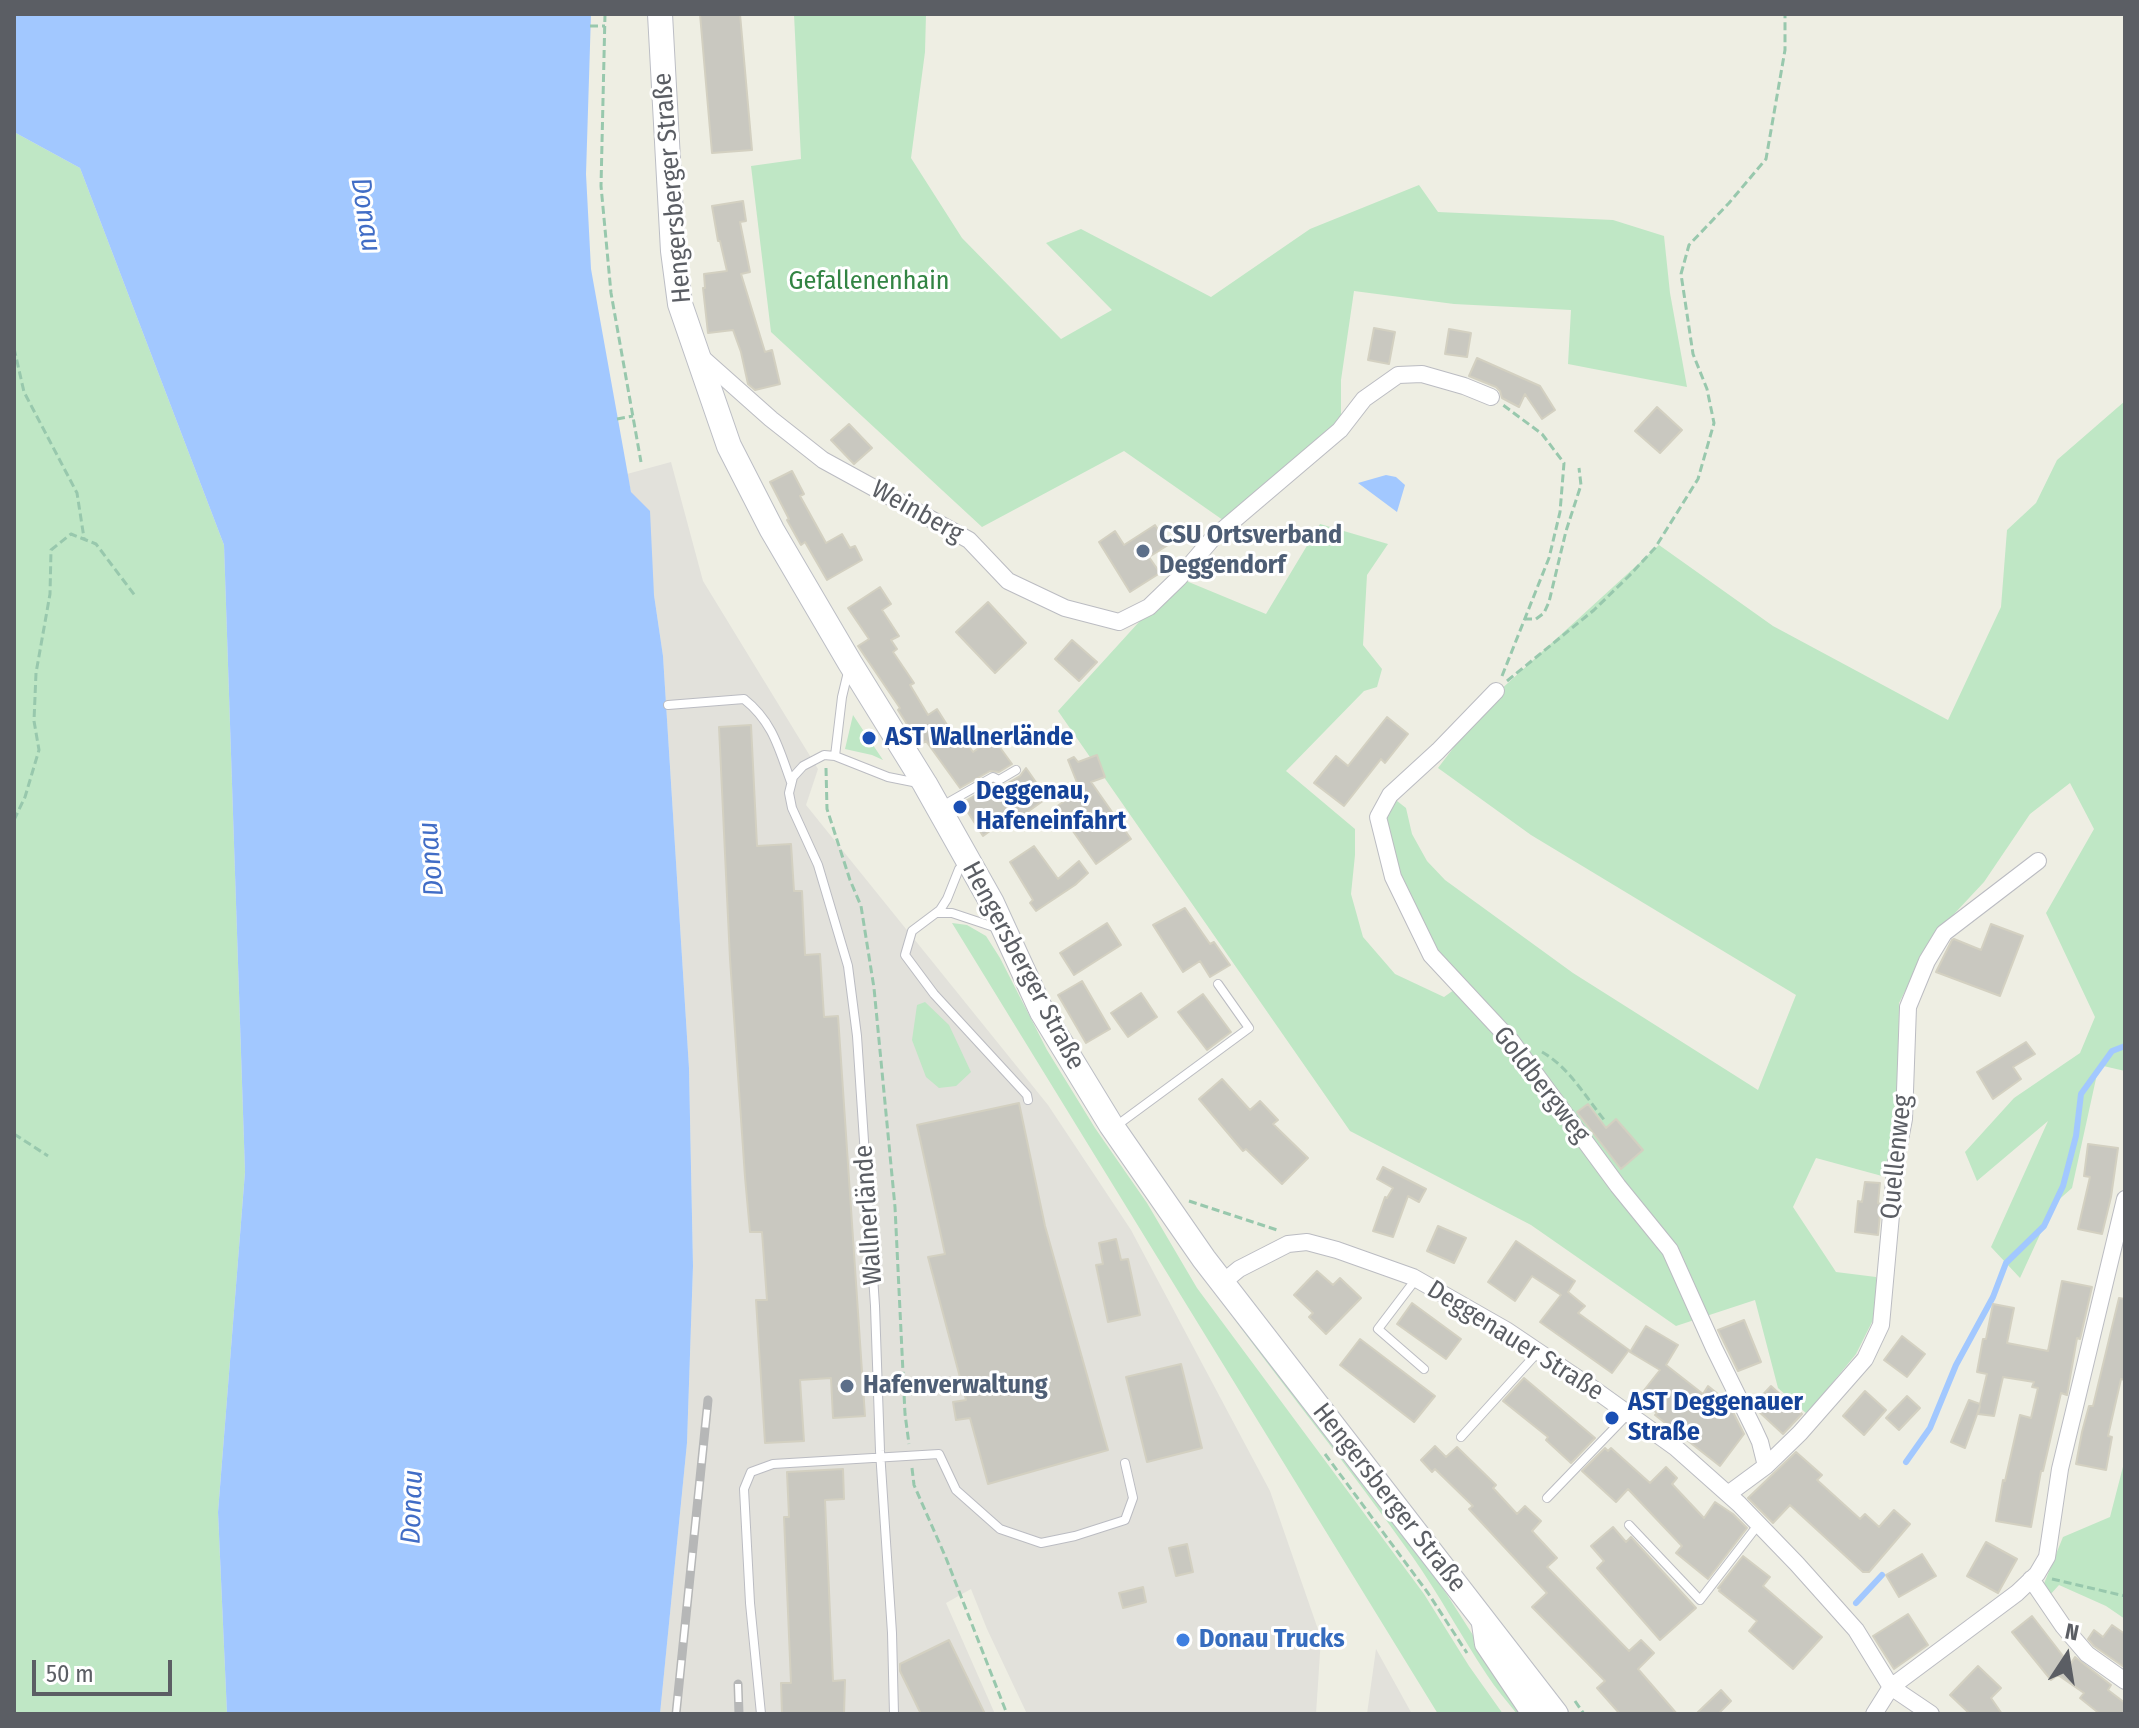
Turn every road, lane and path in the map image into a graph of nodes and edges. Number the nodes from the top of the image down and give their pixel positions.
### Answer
1 (605, 14) edge
2 (660, 14) edge
3 (1785, 14) edge
4 (590, 26) dead end
5 (605, 26) junction
6 (14, 348) edge
7 (695, 351) junction
8 (1491, 397) joint
9 (633, 416) junction
10 (617, 419) dead end
11 (641, 462) dead end
12 (1579, 468) dead end
13 (84, 539) junction
14 (136, 597) dead end
15 (1524, 619) junction
16 (850, 663) junction
17 (1496, 691) junction
18 (668, 705) dead end
19 (835, 756) junction
20 (1016, 770) dead end
21 (791, 783) junction
22 (828, 783) dead end
23 (925, 784) junction
24 (938, 808) junction
25 (14, 820) edge
26 (968, 860) junction
27 (2038, 861) dead end
28 (936, 913) junction
29 (1005, 931) junction
30 (1218, 984) dead end
31 (1512, 1042) junction
32 (1028, 1100) dead end
33 (1606, 1122) dead end
34 (1113, 1128) junction
35 (14, 1134) edge
36 (48, 1156) dead end
37 (2125, 1199) edge
38 (1188, 1200) dead end
39 (1278, 1231) dead end
40 (1416, 1279) junction
41 (1222, 1283) junction
42 (1539, 1352) junction
43 (1424, 1369) dead end
44 (1628, 1414) junction
45 (1461, 1437) dead end
46 (1325, 1454) dead end
47 (911, 1456) junction
48 (881, 1458) junction
49 (1125, 1463) dead end
50 (1766, 1466) junction
51 (1728, 1494) junction
52 (1547, 1498) dead end
53 (1759, 1524) junction
54 (1629, 1525) dead end
55 (2034, 1577) junction
56 (2125, 1596) edge
57 (1481, 1617) junction
58 (1470, 1658) dead end
59 (2125, 1681) edge
60 (1891, 1687) junction
61 (761, 1714) edge
62 (894, 1714) edge
63 (1007, 1714) edge
64 (1532, 1714) edge
65 (1556, 1714) edge
66 (1874, 1714) edge
67 (1931, 1714) edge

1 - 5 path
2 - 7 main road, Hengersberger Straße
3 - 17 path
4 - 5 path
5 - 9 path
6 - 13 path
7 - 8 street, Weinberg
7 - 16 main road, Hengersberger Straße
8 - 15 path
9 - 10 path
9 - 11 path
12 - 15 path
13 - 14 path
13 - 25 path
15 - 17 path
16 - 19 lane
16 - 23 main road, Hengersberger Straße
17 - 31 street, Goldbergweg
18 - 21 lane, Wallnerlände
19 - 21 lane
19 - 23 lane
20 - 24 lane
21 - 48 lane, Wallnerlände
22 - 47 path
23 - 24 main road, Hengersberger Straße
24 - 26 main road, Hengersberger Straße
26 - 28 lane
26 - 29 main road, Hengersberger Straße
27 - 50 street, Quellenweg
28 - 29 lane
28 - 32 lane
29 - 34 main road, Hengersberger Straße
30 - 34 lane
31 - 33 path
31 - 50 street, Goldbergweg
34 - 41 main road, Hengersberger Straße
35 - 36 path
37 - 55 street
38 - 39 path
40 - 41 street, Deggenauer Straße
40 - 42 street, Deggenauer Straße
40 - 43 lane
41 - 57 main road, Hengersberger Straße
42 - 44 street, Deggenauer Straße
42 - 45 lane
44 - 51 street, Deggenauer Straße
44 - 52 lane, Deggenauer Straße
46 - 58 path
47 - 48 lane
47 - 49 lane
47 - 63 path
48 - 61 lane
48 - 62 lane, Wallnerlände
50 - 51 street
51 - 53 street, Deggenauer Straße
53 - 54 lane
53 - 60 street, Deggenauer Straße
55 - 56 path
55 - 59 street
55 - 60 street
57 - 64 street, Hengersberger Straße
57 - 65 main road, Hengersberger Straße
60 - 66 street
60 - 67 street, Deggenauer Straße

